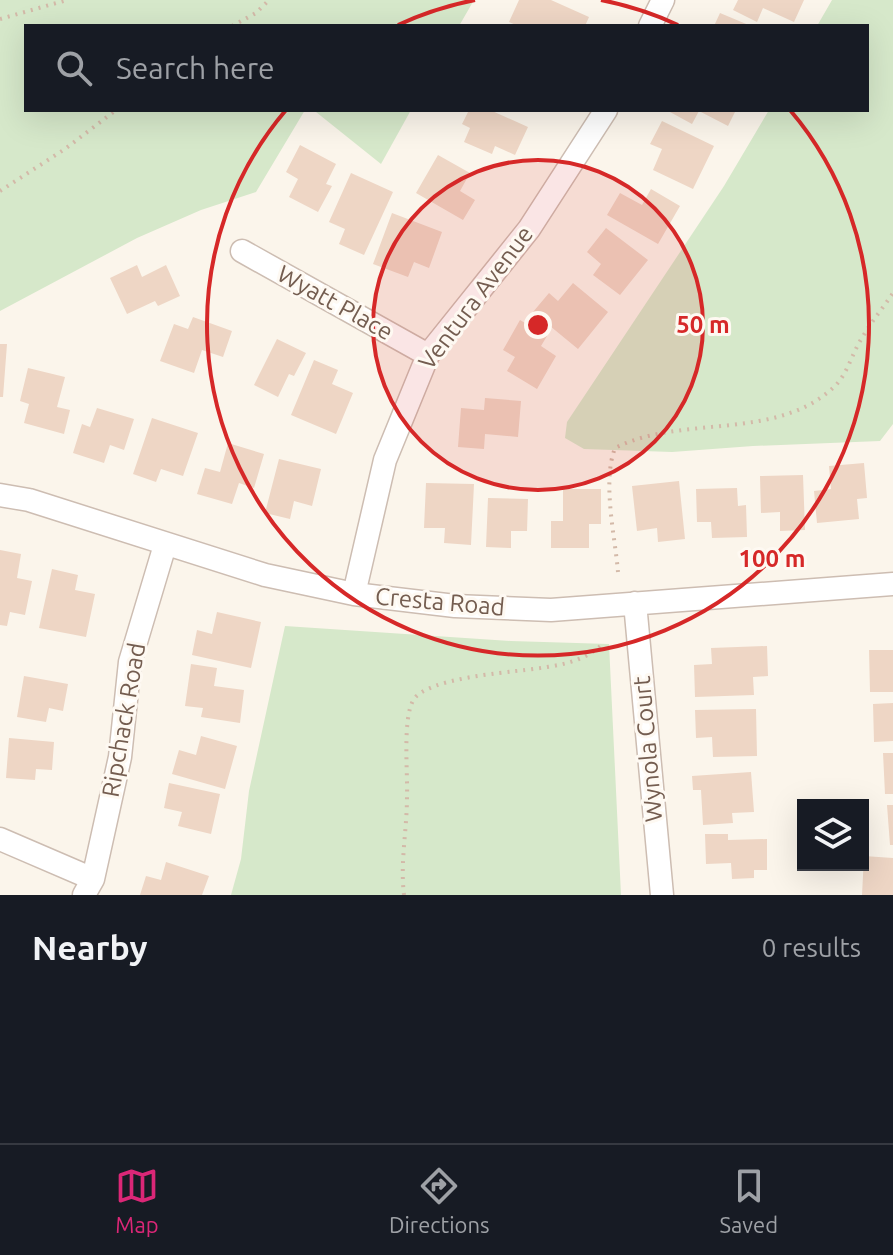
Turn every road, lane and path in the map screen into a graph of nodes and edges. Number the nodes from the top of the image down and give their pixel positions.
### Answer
1 (67, 0) edge
2 (269, 0) edge
3 (663, 0) edge
4 (0, 19) edge
5 (236, 24) edge
6 (651, 24) edge
7 (113, 112) edge
8 (605, 112) edge
9 (0, 191) edge
10 (242, 251) dead end
11 (893, 293) edge
12 (428, 355) junction
13 (0, 495) edge
14 (165, 545) junction
15 (618, 572) dead end
16 (893, 584) edge
17 (354, 594) junction
18 (635, 603) junction
19 (604, 643) dead end
20 (0, 839) edge
21 (88, 887) edge
22 (404, 895) edge
23 (662, 895) edge

1 - 4 path
2 - 5 path
3 - 6 street
7 - 9 path
8 - 12 street, Ventura Avenue
10 - 12 street, Wyatt Place
11 - 15 path
12 - 17 street, Ventura Avenue
13 - 14 street, Cresta Road
14 - 17 street, Cresta Road
14 - 21 street, Ripchack Road
16 - 18 street, Cresta Road
17 - 18 street, Cresta Road
18 - 23 street, Wynola Court
19 - 22 path
20 - 21 street

